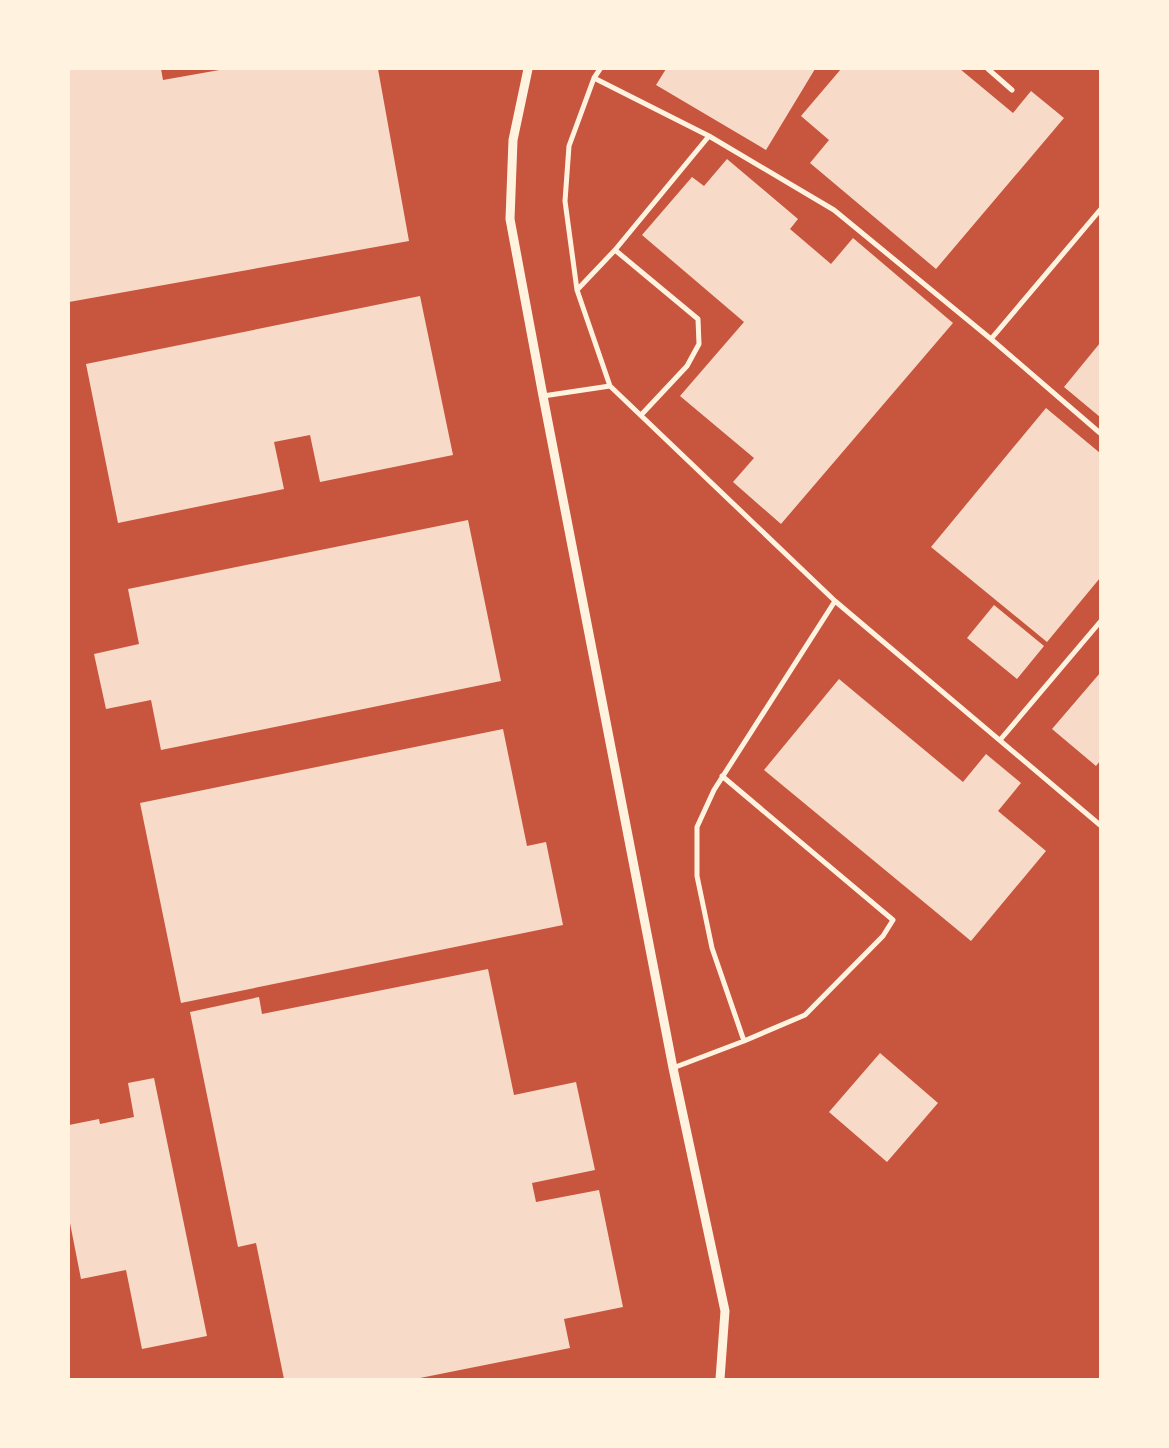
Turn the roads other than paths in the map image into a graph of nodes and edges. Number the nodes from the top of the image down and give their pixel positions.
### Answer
1 (528, 69) edge
2 (600, 69) edge
3 (988, 69) edge
4 (594, 78) junction
5 (1012, 90) dead end
6 (709, 136) junction
7 (1100, 210) edge
8 (616, 250) junction
9 (578, 290) junction
10 (991, 339) junction
11 (610, 386) junction
12 (543, 396) junction
13 (642, 414) junction
14 (1100, 433) edge
15 (835, 601) junction
16 (1100, 622) edge
17 (1000, 740) junction
18 (722, 776) junction
19 (1100, 826) edge
20 (744, 1041) junction
21 (674, 1068) junction
22 (720, 1379) edge

1 - 12 street
2 - 4 street
3 - 5 street
4 - 6 street
4 - 9 street
6 - 8 street
6 - 10 street
7 - 10 street
8 - 9 street
8 - 13 street
9 - 11 street
10 - 14 street
11 - 12 street
11 - 13 street
12 - 21 street
13 - 15 street
15 - 17 street
15 - 18 street
16 - 17 street
17 - 19 street
18 - 20 street
18 - 20 street
20 - 21 street
21 - 22 street

